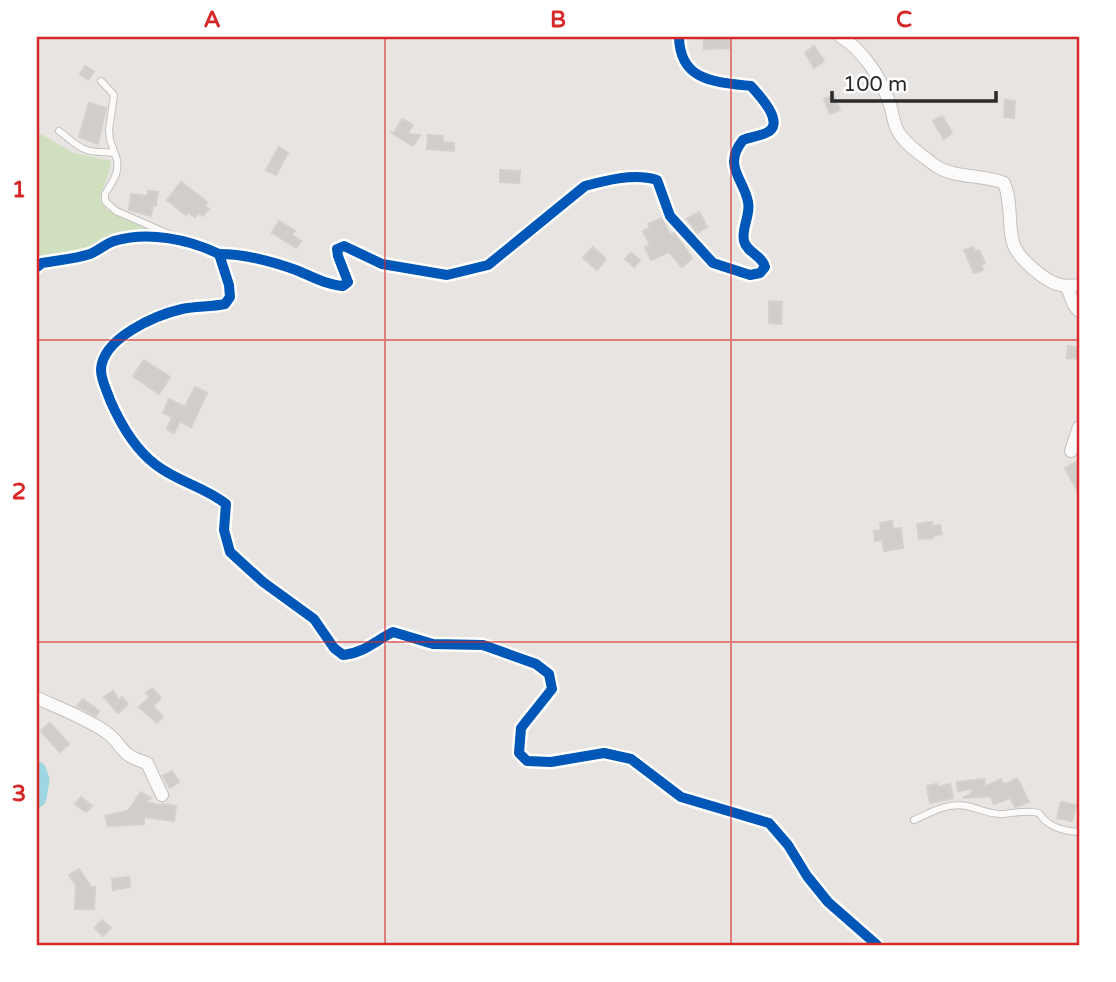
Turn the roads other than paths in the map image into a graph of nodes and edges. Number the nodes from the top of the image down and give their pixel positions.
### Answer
1 (679, 37) edge
2 (841, 37) edge
3 (101, 80) dead end
4 (107, 116) dead end
5 (109, 130) junction
6 (59, 131) dead end
7 (115, 154) junction
8 (182, 241) junction
9 (219, 254) junction
10 (37, 267) edge
11 (1073, 286) edge
12 (1079, 311) edge
13 (1079, 427) edge
14 (1071, 451) dead end
15 (37, 698) edge
16 (162, 795) dead end
17 (914, 820) dead end
18 (1079, 832) edge
19 (877, 945) edge

1 - 9 street
2 - 11 street
3 - 5 lane
4 - 5 lane
5 - 7 lane
6 - 7 lane
7 - 8 lane
8 - 9 street
8 - 10 street
9 - 19 street
11 - 12 street
13 - 14 street
15 - 16 street
17 - 18 lane

